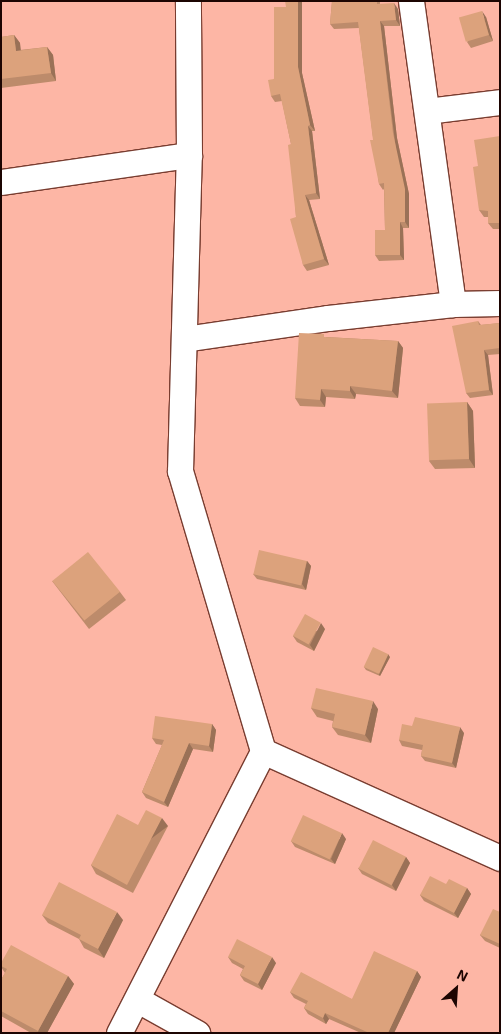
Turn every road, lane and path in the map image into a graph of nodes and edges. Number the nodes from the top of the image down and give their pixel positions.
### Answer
1 (188, 1) edge
2 (412, 1) edge
3 (500, 102) edge
4 (427, 111) junction
5 (188, 155) junction
6 (1, 182) edge
7 (500, 303) edge
8 (453, 304) junction
9 (184, 339) junction
10 (263, 751) junction
11 (500, 858) edge
12 (138, 1000) junction
13 (119, 1033) edge
14 (197, 1033) edge

1 - 5 street
2 - 4 street
3 - 4 street
4 - 8 street
5 - 6 street
5 - 9 street
7 - 8 street
8 - 9 street
9 - 10 street
10 - 11 street
10 - 12 street
12 - 13 street
12 - 14 street

